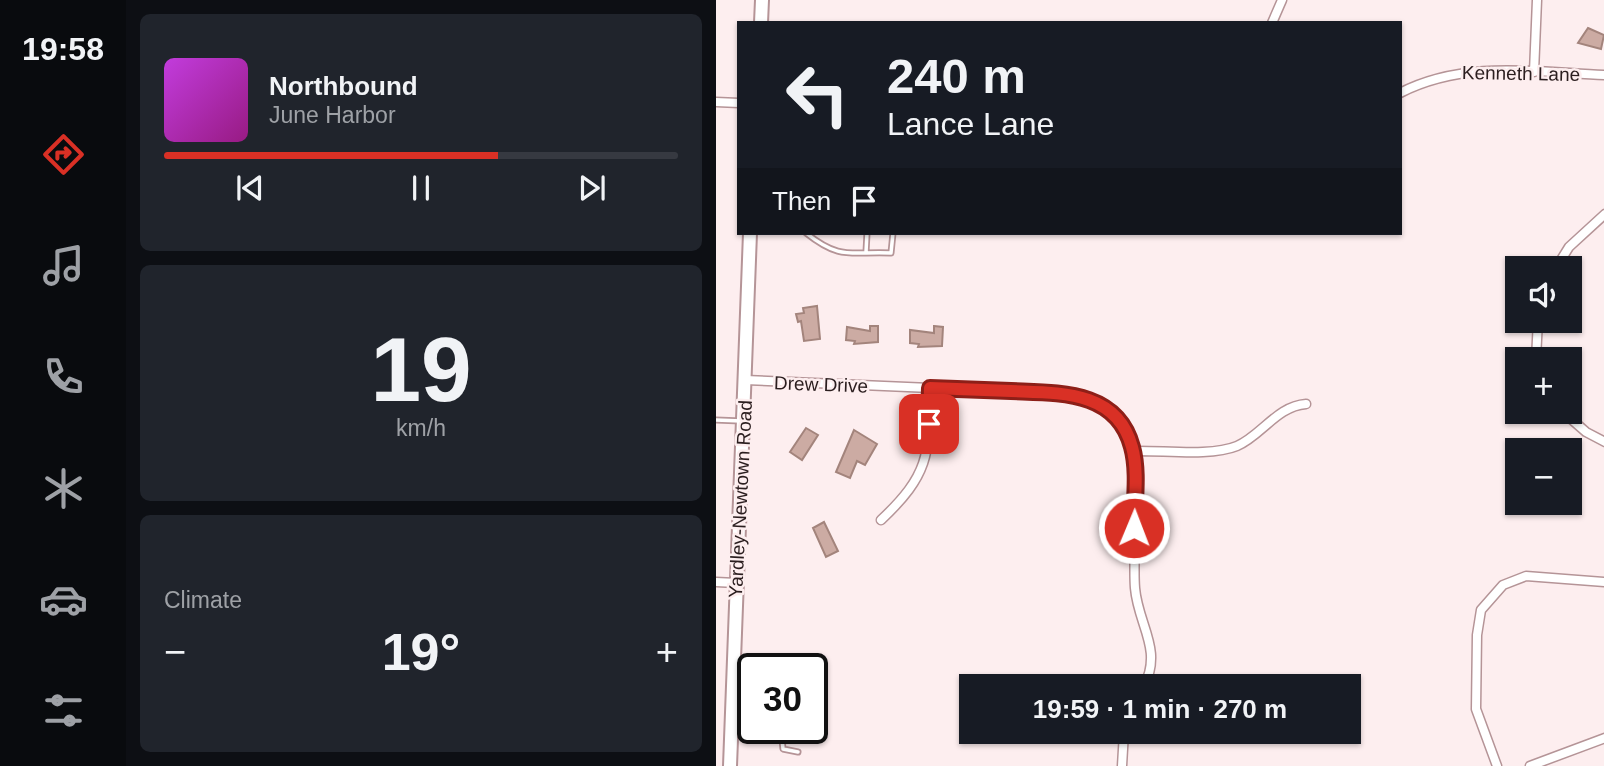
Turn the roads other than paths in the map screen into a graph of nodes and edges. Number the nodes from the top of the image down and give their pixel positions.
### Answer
1 (762, 0) edge
2 (1282, 0) edge
3 (1537, 0) edge
4 (761, 21) edge
5 (1273, 21) edge
6 (1534, 72) junction
7 (1604, 75) edge
8 (1402, 92) edge
9 (716, 102) edge
10 (737, 103) edge
11 (1604, 214) edge
12 (750, 235) edge
13 (809, 235) edge
14 (867, 235) edge
15 (893, 235) edge
16 (866, 252) junction
17 (1563, 256) edge
18 (745, 380) junction
19 (930, 388) junction
20 (1306, 404) dead end
21 (716, 420) edge
22 (743, 421) junction
23 (1577, 424) edge
24 (1604, 442) edge
25 (1133, 450) junction
26 (881, 520) dead end
27 (716, 582) edge
28 (1604, 582) edge
29 (736, 583) junction
30 (1149, 674) edge
31 (731, 690) junction
32 (737, 694) edge
33 (1604, 738) edge
34 (783, 744) edge
35 (1123, 744) edge
36 (798, 752) dead end
37 (730, 766) edge
38 (1122, 766) edge
39 (1497, 766) edge
40 (1530, 766) edge

1 - 4 main road
2 - 5 street
3 - 6 street
6 - 7 street, Kenneth Lane
6 - 8 street, Kenneth Lane
9 - 10 street
11 - 17 street
12 - 18 main road, Yardley-Newtown Road
13 - 16 lane
14 - 16 lane
15 - 16 lane
18 - 19 street, Drew Drive
18 - 22 main road, Yardley-Newtown Road
19 - 25 street, Drew Drive
19 - 26 street
20 - 25 street
21 - 22 lane
22 - 29 main road, Yardley-Newtown Road
23 - 24 street
25 - 30 street, Drew Drive
27 - 29 street
28 - 39 street
29 - 31 main road, Yardley-Newtown Road
31 - 32 lane
31 - 37 main road, Yardley-Newtown Road
33 - 40 street
34 - 36 lane
35 - 38 street

